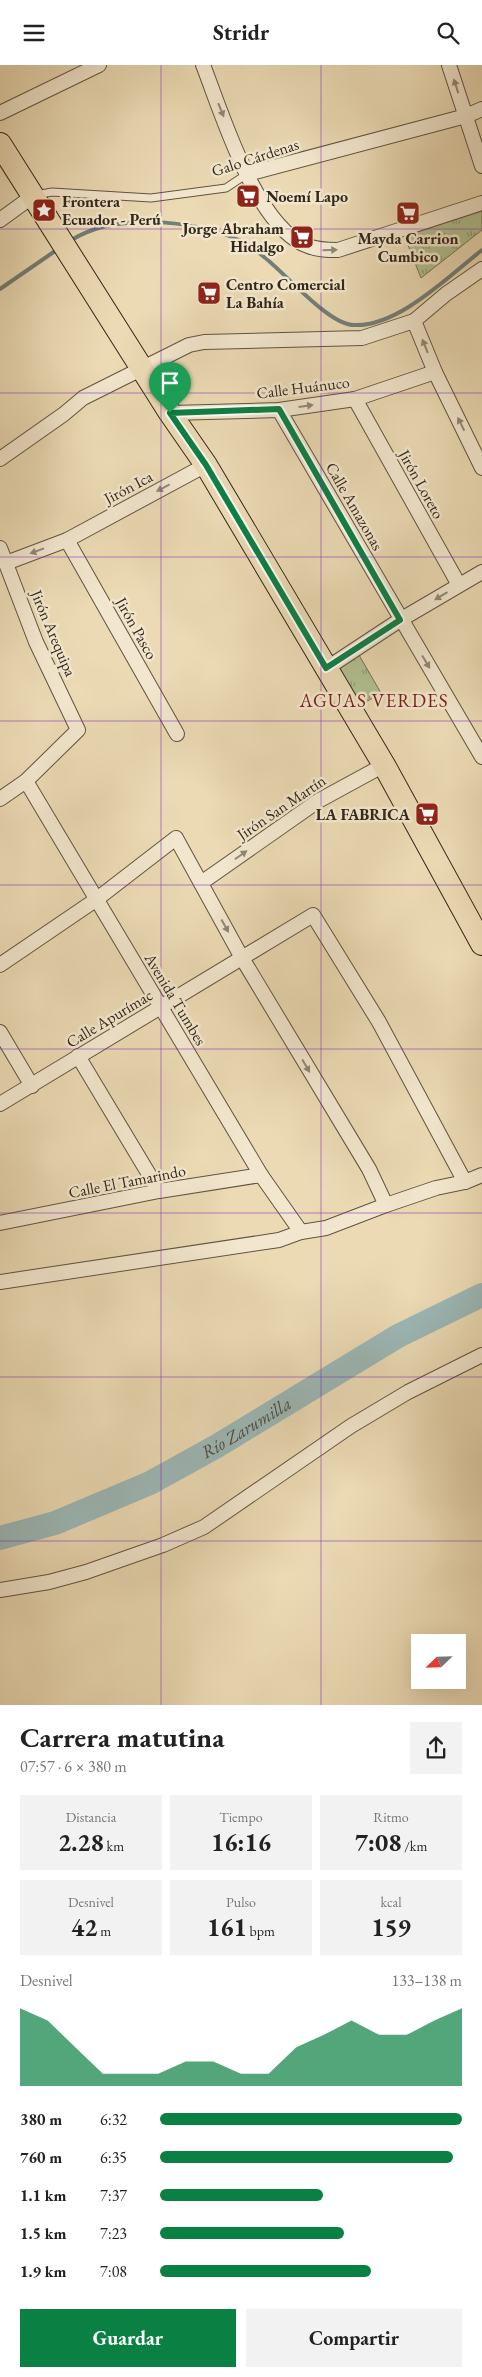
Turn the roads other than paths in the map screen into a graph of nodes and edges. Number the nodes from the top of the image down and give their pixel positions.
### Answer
1 (99, 65) edge
2 (203, 65) edge
3 (449, 65) edge
4 (482, 109) edge
5 (0, 113) edge
6 (466, 116) junction
7 (0, 144) edge
8 (482, 166) edge
9 (247, 175) junction
10 (37, 202) junction
11 (482, 203) edge
12 (0, 220) edge
13 (482, 269) edge
14 (414, 321) junction
15 (143, 370) junction
16 (435, 372) junction
17 (355, 399) junction
18 (279, 409) junction
19 (170, 413) junction
20 (0, 459) edge
21 (206, 465) junction
22 (482, 468) edge
23 (67, 540) junction
24 (0, 548) edge
25 (6, 563) junction
26 (482, 572) edge
27 (459, 585) junction
28 (400, 620) junction
29 (326, 668) junction
30 (177, 734) dead end
31 (482, 757) edge
32 (384, 765) junction
33 (26, 781) junction
34 (0, 799) edge
35 (201, 883) junction
36 (97, 899) junction
37 (482, 944) edge
38 (242, 958) junction
39 (0, 965) edge
40 (160, 1008) junction
41 (0, 1032) edge
42 (78, 1056) junction
43 (32, 1086) junction
44 (0, 1104) edge
45 (261, 1175) junction
46 (482, 1175) edge
47 (465, 1182) junction
48 (159, 1191) junction
49 (386, 1205) junction
50 (0, 1223) edge
51 (301, 1232) junction
52 (0, 1282) edge
53 (482, 1355) edge
54 (0, 1590) edge

1 - 5 street
2 -> 9 street
6 -> 3 street
4 - 6 street, Galo Cárdenas
6 - 8 street
6 - 9 street, Galo Cárdenas
7 - 10 main road
9 - 10 lane, Galo Cárdenas
9 -> 11 street
10 - 12 street
10 - 15 main road
13 - 14 street
14 - 15 street
16 -> 14 street
15 - 19 main road
15 - 20 street
16 - 17 street, Calle Huánuco
22 -> 16 street
18 -> 17 street, Calle Huánuco
17 - 27 street, Jirón Loreto
18 - 19 street, Calle Huánuco
18 - 28 street, Calle Amazonas
19 - 21 main road
21 -> 23 street, Jirón Ica
21 - 29 main road
23 -> 25 street, Jirón Ica
23 - 30 street, Jirón Pasco
24 - 25 street, Jirón Arequipa
25 - 33 street, Jirón Arequipa
26 - 27 street
27 -> 28 street
28 - 29 street
28 -> 31 street, Calle Amazonas
29 - 32 main road
35 -> 32 street, Jirón San Martín
32 - 37 main road
33 - 34 street
33 - 36 street, Avenida Tumbes
35 - 36 street
35 -> 38 street
36 - 39 street
36 - 40 street, Avenida Tumbes
38 - 40 street, Calle Apurímac
38 - 47 street, Calle Apurímac
38 -> 49 street
40 - 42 street, Calle Apurímac
40 - 45 street, Avenida Tumbes
41 - 43 street
42 - 43 street, Calle Apurímac
42 - 48 street
43 - 44 street, Calle Apurímac
45 - 48 street, Calle El Tamarindo
45 - 51 street, Avenida Tumbes
46 - 47 street
47 - 49 street
48 - 50 street, Calle El Tamarindo
49 - 51 street
51 - 52 street
53 - 54 street

